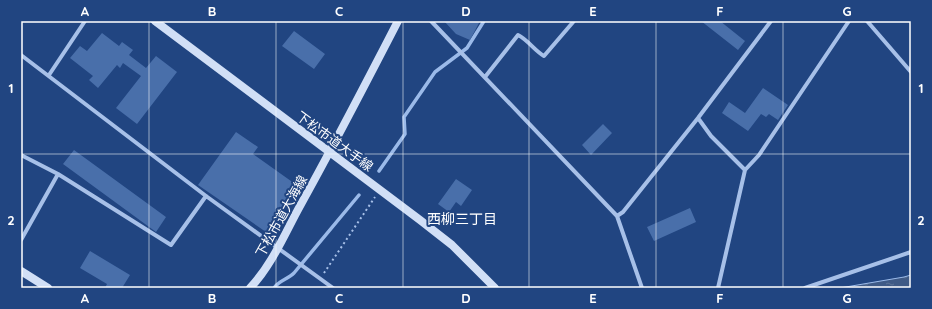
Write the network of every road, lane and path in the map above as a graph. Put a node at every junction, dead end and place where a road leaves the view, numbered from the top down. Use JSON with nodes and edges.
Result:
{"nodes":[{"id":1,"x":85,"y":21,"type":"edge"},
{"id":2,"x":154,"y":21,"type":"edge"},
{"id":3,"x":398,"y":21,"type":"edge"},
{"id":4,"x":431,"y":21,"type":"edge"},
{"id":5,"x":574,"y":21,"type":"edge"},
{"id":6,"x":771,"y":21,"type":"edge"},
{"id":7,"x":849,"y":21,"type":"edge"},
{"id":8,"x":867,"y":21,"type":"edge"},
{"id":9,"x":21,"y":55,"type":"edge"},
{"id":10,"x":911,"y":72,"type":"edge"},
{"id":11,"x":49,"y":75,"type":"junction"},
{"id":12,"x":485,"y":78,"type":"junction"},
{"id":13,"x":698,"y":118,"type":"junction"},
{"id":14,"x":329,"y":153,"type":"junction"},
{"id":15,"x":21,"y":155,"type":"edge"},
{"id":16,"x":745,"y":170,"type":"junction"},
{"id":17,"x":58,"y":174,"type":"junction"},
{"id":18,"x":380,"y":189,"type":"junction"},
{"id":19,"x":206,"y":196,"type":"junction"},
{"id":20,"x":618,"y":216,"type":"junction"},
{"id":21,"x":21,"y":240,"type":"edge"},
{"id":22,"x":277,"y":248,"type":"junction"},
{"id":23,"x":911,"y":252,"type":"edge"},
{"id":24,"x":21,"y":270,"type":"edge"},
{"id":25,"x":320,"y":278,"type":"junction"},
{"id":26,"x":48,"y":288,"type":"edge"},
{"id":27,"x":250,"y":288,"type":"edge"},
{"id":28,"x":333,"y":288,"type":"edge"},
{"id":29,"x":495,"y":288,"type":"edge"},
{"id":30,"x":642,"y":288,"type":"edge"},
{"id":31,"x":718,"y":288,"type":"edge"},
{"id":32,"x":805,"y":288,"type":"edge"}],
"edges":[{"from":1,"to":11,"type":"street"},
{"from":2,"to":14,"type":"street","name":"下松市道大手線"},
{"from":3,"to":14,"type":"street","name":"下松市道大海線"},
{"from":4,"to":12,"type":"street"},
{"from":5,"to":12,"type":"street"},
{"from":6,"to":13,"type":"street"},
{"from":7,"to":16,"type":"street"},
{"from":8,"to":10,"type":"street"},
{"from":9,"to":11,"type":"street"},
{"from":11,"to":19,"type":"street"},
{"from":12,"to":20,"type":"street"},
{"from":13,"to":16,"type":"street"},
{"from":13,"to":20,"type":"street"},
{"from":14,"to":18,"type":"street","name":"下松市道大手線"},
{"from":14,"to":22,"type":"street","name":"下松市道大海線"},
{"from":15,"to":17,"type":"street"},
{"from":16,"to":31,"type":"street"},
{"from":17,"to":19,"type":"street"},
{"from":17,"to":21,"type":"street"},
{"from":18,"to":25,"type":"path"},
{"from":18,"to":29,"type":"street","name":"下松市道大手線"},
{"from":19,"to":22,"type":"street"},
{"from":20,"to":30,"type":"street"},
{"from":22,"to":25,"type":"street"},
{"from":22,"to":27,"type":"street","name":"下松市道大海線"},
{"from":23,"to":32,"type":"street"},
{"from":24,"to":26,"type":"street"},
{"from":25,"to":28,"type":"street"}]}
